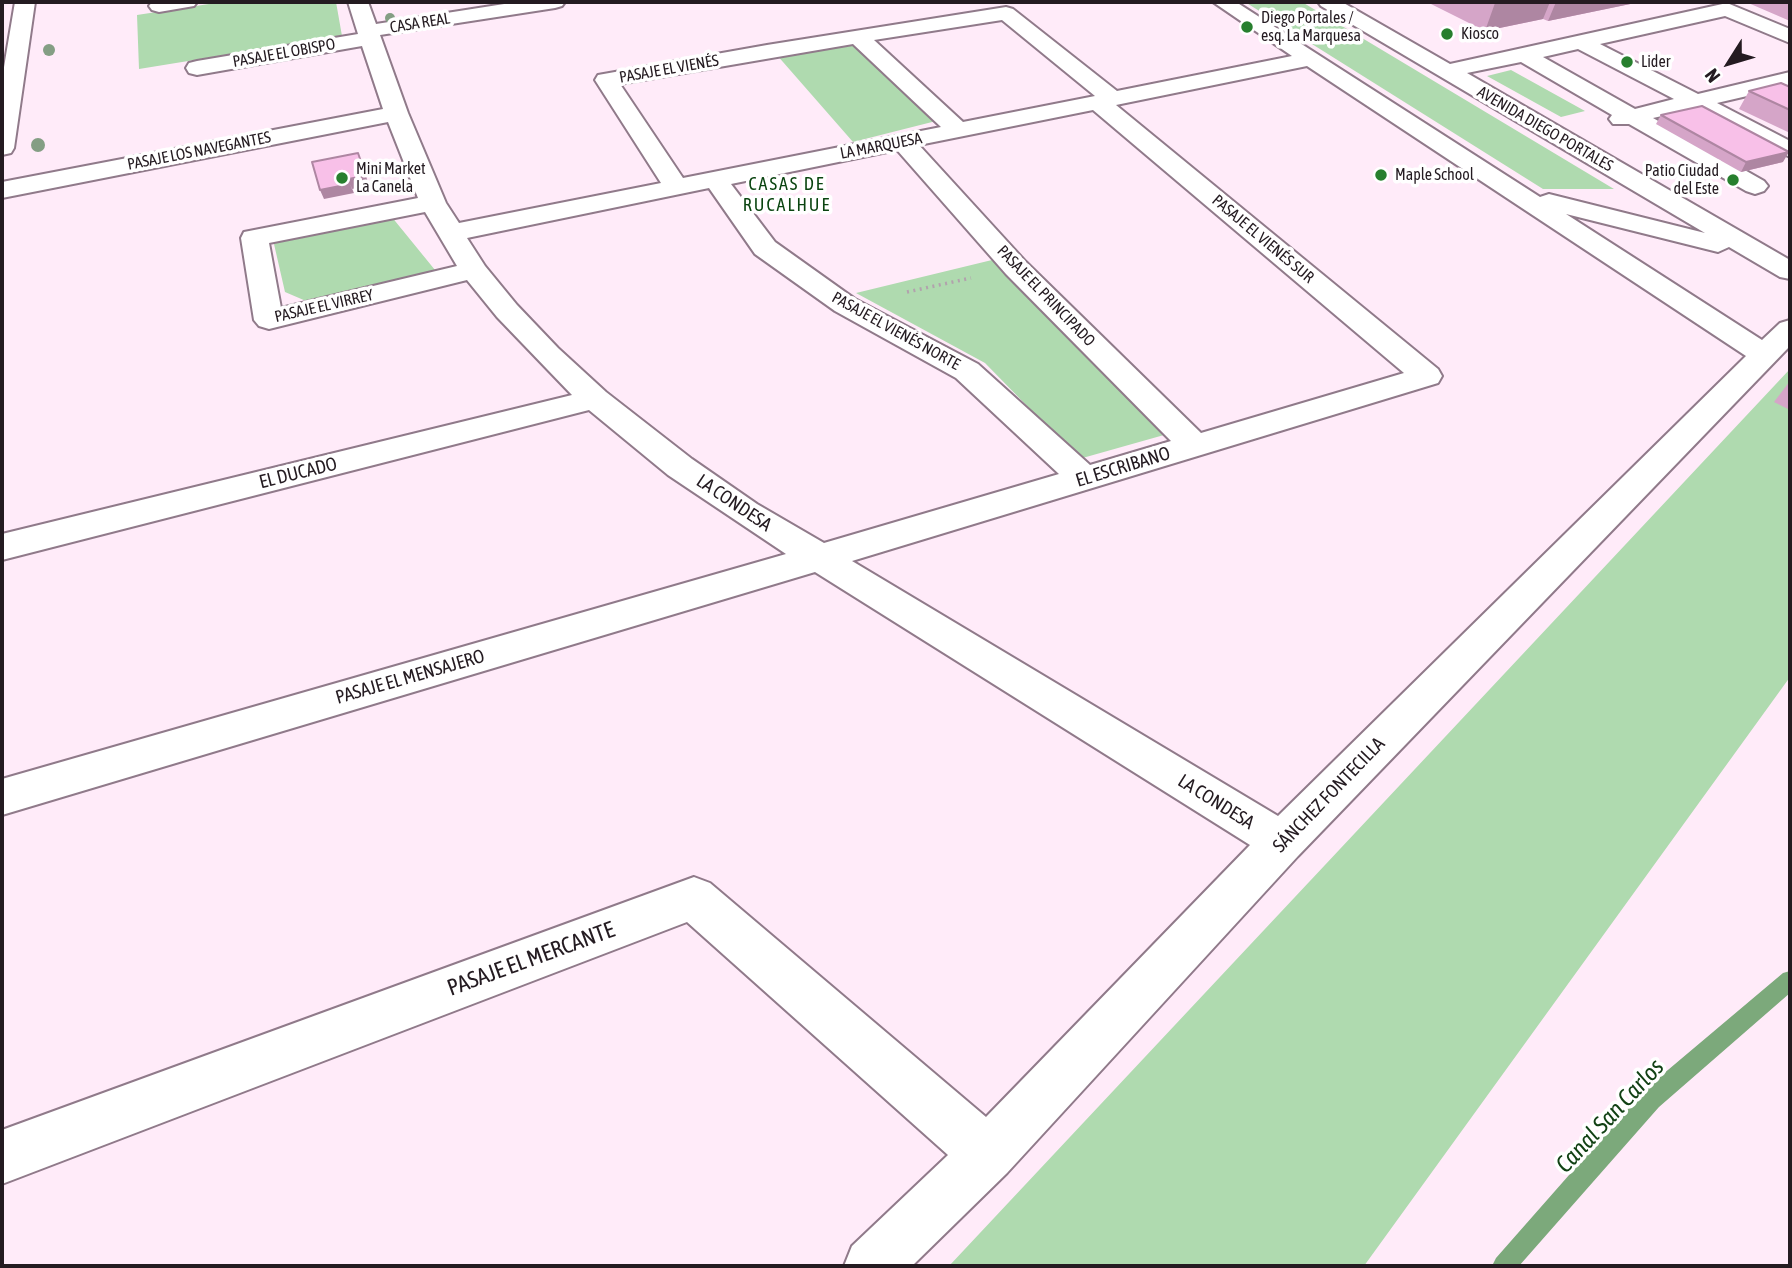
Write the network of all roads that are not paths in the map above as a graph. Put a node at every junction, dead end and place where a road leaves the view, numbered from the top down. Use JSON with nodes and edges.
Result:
{"nodes":[{"id":1,"x":25,"y":2,"type":"edge"},
{"id":2,"x":187,"y":2,"type":"edge"},
{"id":3,"x":555,"y":2,"type":"edge"},
{"id":4,"x":1223,"y":2,"type":"edge"},
{"id":5,"x":1328,"y":2,"type":"edge"},
{"id":6,"x":159,"y":6,"type":"dead end"},
{"id":7,"x":366,"y":24,"type":"edge"},
{"id":8,"x":857,"y":37,"type":"junction"},
{"id":9,"x":1790,"y":37,"type":"edge"},
{"id":10,"x":1580,"y":42,"type":"junction"},
{"id":11,"x":1524,"y":55,"type":"junction"},
{"id":12,"x":1311,"y":59,"type":"junction"},
{"id":13,"x":9,"y":64,"type":"edge"},
{"id":14,"x":197,"y":68,"type":"dead end"},
{"id":15,"x":1446,"y":71,"type":"junction"},
{"id":16,"x":1790,"y":79,"type":"edge"},
{"id":17,"x":1106,"y":100,"type":"junction"},
{"id":18,"x":1698,"y":102,"type":"junction"},
{"id":19,"x":396,"y":113,"type":"junction"},
{"id":20,"x":1633,"y":116,"type":"junction"},
{"id":21,"x":958,"y":130,"type":"junction"},
{"id":22,"x":1555,"y":135,"type":"junction"},
{"id":23,"x":902,"y":141,"type":"junction"},
{"id":24,"x":2,"y":148,"type":"edge"},
{"id":25,"x":1790,"y":150,"type":"edge"},
{"id":26,"x":1790,"y":171,"type":"edge"},
{"id":27,"x":715,"y":179,"type":"junction"},
{"id":28,"x":676,"y":187,"type":"junction"},
{"id":29,"x":2,"y":190,"type":"edge"},
{"id":30,"x":1513,"y":192,"type":"junction"},
{"id":31,"x":1653,"y":192,"type":"junction"},
{"id":32,"x":433,"y":203,"type":"junction"},
{"id":33,"x":1735,"y":207,"type":"junction"},
{"id":34,"x":1596,"y":215,"type":"junction"},
{"id":35,"x":451,"y":233,"type":"junction"},
{"id":36,"x":1762,"y":255,"type":"junction"},
{"id":37,"x":474,"y":270,"type":"junction"},
{"id":38,"x":1790,"y":271,"type":"edge"},
{"id":39,"x":1790,"y":329,"type":"edge"},
{"id":40,"x":1763,"y":354,"type":"junction"},
{"id":41,"x":1427,"y":376,"type":"joint"},
{"id":42,"x":595,"y":399,"type":"junction"},
{"id":43,"x":1195,"y":446,"type":"junction"},
{"id":44,"x":1084,"y":479,"type":"junction"},
{"id":45,"x":2,"y":547,"type":"edge"},
{"id":46,"x":818,"y":558,"type":"junction"},
{"id":47,"x":2,"y":797,"type":"edge"},
{"id":48,"x":1282,"y":842,"type":"junction"},
{"id":49,"x":988,"y":1154,"type":"junction"},
{"id":50,"x":2,"y":1157,"type":"edge"},
{"id":51,"x":872,"y":1266,"type":"edge"}],
"edges":[{"from":1,"to":13,"type":"street"},
{"from":2,"to":6,"type":"street"},
{"from":3,"to":7,"type":"street","name":"CASA REAL"},
{"from":4,"to":12,"type":"street","name":"AVENIDA DIEGO PORTALES"},
{"from":5,"to":15,"type":"street","name":"AVENIDA DIEGO PORTALES"},
{"from":7,"to":14,"type":"street","name":"PASAJE EL OBISPO"},
{"from":7,"to":19,"type":"street","name":"LA CONDESA"},
{"from":8,"to":17,"type":"street","name":"PASAJE EL VIENÉS"},
{"from":8,"to":21,"type":"street"},
{"from":8,"to":28,"type":"street","name":"PASAJE EL VIENÉS"},
{"from":9,"to":10,"type":"street"},
{"from":10,"to":11,"type":"street"},
{"from":10,"to":18,"type":"street"},
{"from":11,"to":15,"type":"street"},
{"from":11,"to":20,"type":"street"},
{"from":12,"to":17,"type":"street","name":"LA MARQUESA"},
{"from":12,"to":30,"type":"street","name":"AVENIDA DIEGO PORTALES"},
{"from":13,"to":24,"type":"street"},
{"from":15,"to":22,"type":"street","name":"AVENIDA DIEGO PORTALES"},
{"from":16,"to":18,"type":"street"},
{"from":17,"to":21,"type":"street","name":"LA MARQUESA"},
{"from":17,"to":41,"type":"street","name":"PASAJE EL VIENÉS SUR"},
{"from":18,"to":20,"type":"street"},
{"from":18,"to":25,"type":"street"},
{"from":19,"to":29,"type":"street","name":"PASAJE LOS NAVEGANTES"},
{"from":19,"to":32,"type":"street","name":"LA CONDESA"},
{"from":20,"to":22,"type":"street"},
{"from":20,"to":33,"type":"street"},
{"from":21,"to":23,"type":"street","name":"LA MARQUESA"},
{"from":22,"to":31,"type":"street","name":"AVENIDA DIEGO PORTALES"},
{"from":23,"to":27,"type":"street","name":"LA MARQUESA"},
{"from":23,"to":43,"type":"street","name":"PASAJE EL PRINCIPADO"},
{"from":26,"to":33,"type":"street"},
{"from":27,"to":28,"type":"street","name":"LA MARQUESA"},
{"from":27,"to":44,"type":"street","name":"PASAJE EL VIENÉS NORTE"},
{"from":28,"to":35,"type":"street","name":"LA MARQUESA"},
{"from":30,"to":34,"type":"street","name":"AVENIDA DIEGO PORTALES"},
{"from":30,"to":40,"type":"street","name":"AVENIDA DIEGO PORTALES"},
{"from":31,"to":33,"type":"street","name":"AVENIDA DIEGO PORTALES"},
{"from":31,"to":34,"type":"street"},
{"from":32,"to":35,"type":"street","name":"LA CONDESA"},
{"from":32,"to":37,"type":"street","name":"PASAJE EL VIRREY"},
{"from":33,"to":36,"type":"street","name":"AVENIDA DIEGO PORTALES"},
{"from":34,"to":36,"type":"street","name":"AVENIDA DIEGO PORTALES"},
{"from":35,"to":37,"type":"street","name":"LA CONDESA"},
{"from":36,"to":38,"type":"street","name":"AVENIDA DIEGO PORTALES"},
{"from":37,"to":42,"type":"street","name":"LA CONDESA"},
{"from":39,"to":40,"type":"street","name":"SÁNCHEZ FONTECILLA"},
{"from":40,"to":48,"type":"street","name":"SÁNCHEZ FONTECILLA"},
{"from":41,"to":43,"type":"street","name":"EL ESCRIBANO"},
{"from":42,"to":45,"type":"street","name":"EL DUCADO"},
{"from":42,"to":46,"type":"street","name":"LA CONDESA"},
{"from":43,"to":44,"type":"street","name":"EL ESCRIBANO"},
{"from":44,"to":46,"type":"street","name":"EL ESCRIBANO"},
{"from":46,"to":47,"type":"street","name":"PASAJE EL MENSAJERO"},
{"from":46,"to":48,"type":"street","name":"LA CONDESA"},
{"from":48,"to":49,"type":"street","name":"SÁNCHEZ FONTECILLA"},
{"from":49,"to":50,"type":"street","name":"PASAJE EL MERCANTE"},
{"from":49,"to":51,"type":"street","name":"SÁNCHEZ FONTECILLA"}]}
